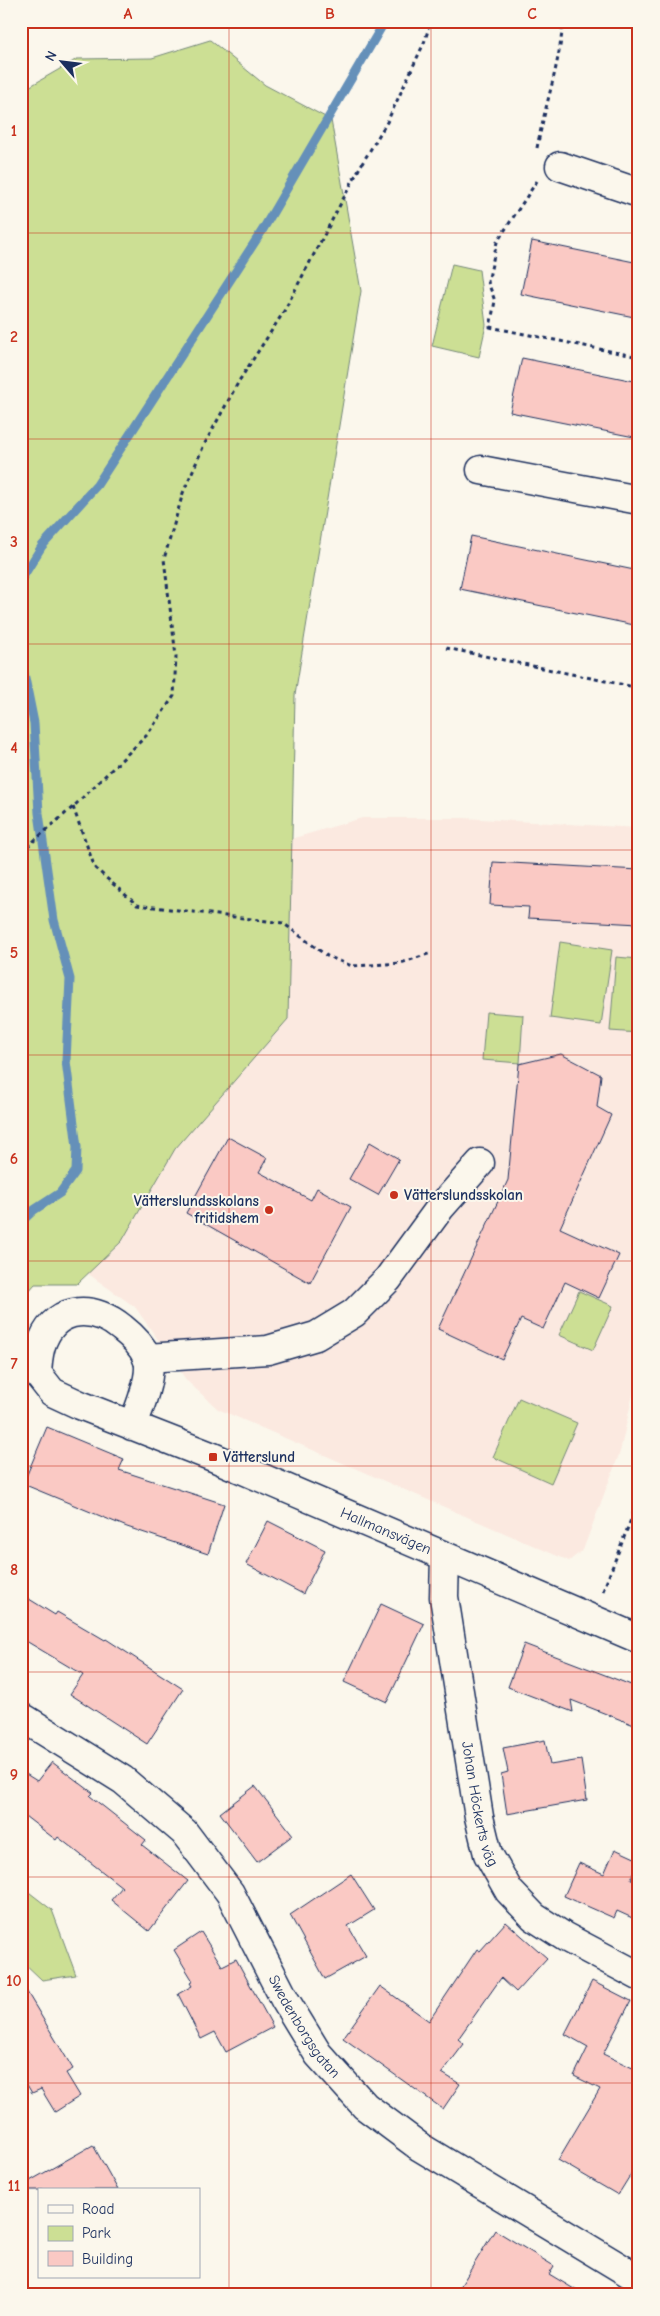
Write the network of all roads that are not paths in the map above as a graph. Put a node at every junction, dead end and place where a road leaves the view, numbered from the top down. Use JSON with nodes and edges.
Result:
{"nodes":[{"id":1,"x":548,"y":161,"type":"road end"},
{"id":2,"x":639,"y":193,"type":"edge"},
{"id":3,"x":481,"y":470,"type":"dead end"},
{"id":4,"x":639,"y":500,"type":"edge"},
{"id":5,"x":480,"y":1164,"type":"dead end"},
{"id":6,"x":147,"y":1358,"type":"junction"},
{"id":7,"x":132,"y":1426,"type":"junction"},
{"id":8,"x":445,"y":1557,"type":"junction"},
{"id":9,"x":639,"y":1639,"type":"edge"},
{"id":10,"x":25,"y":1719,"type":"dead end"},
{"id":11,"x":639,"y":1976,"type":"edge"},
{"id":12,"x":639,"y":2279,"type":"edge"}],
"edges":[{"from":1,"to":2,"type":"street"},
{"from":3,"to":4,"type":"street"},
{"from":5,"to":6,"type":"street"},
{"from":6,"to":7,"type":"street"},
{"from":6,"to":7,"type":"street","name":"Hallmansvägen"},
{"from":7,"to":8,"type":"street","name":"Hallmansvägen"},
{"from":8,"to":9,"type":"street","name":"Hallmansvägen"},
{"from":8,"to":11,"type":"street","name":"Johan Höckerts väg"},
{"from":10,"to":12,"type":"street","name":"Swedenborgsgatan"}]}
